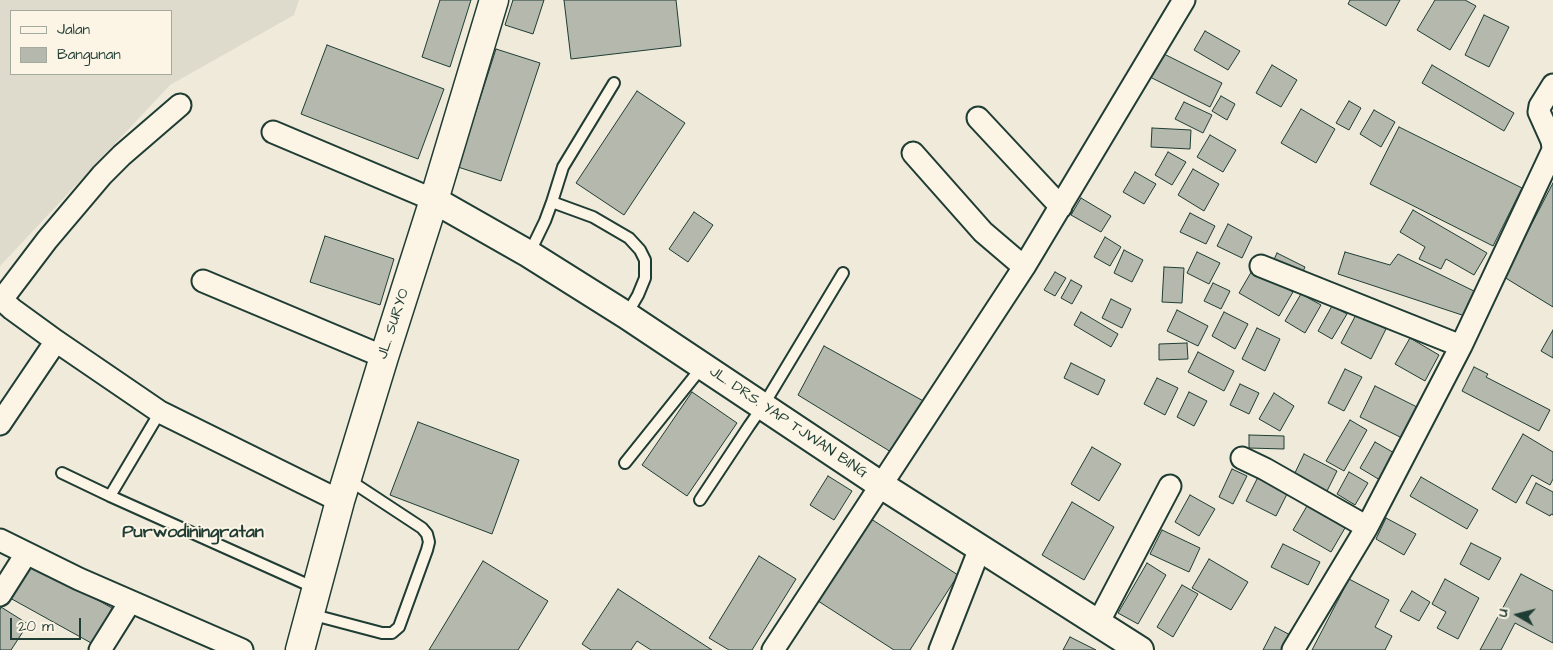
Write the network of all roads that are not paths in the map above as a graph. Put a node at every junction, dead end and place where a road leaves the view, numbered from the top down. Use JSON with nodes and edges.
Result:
{"nodes":[{"id":1,"x":494,"y":0,"type":"edge"},
{"id":2,"x":1184,"y":0,"type":"edge"},
{"id":3,"x":614,"y":82,"type":"dead end"},
{"id":4,"x":1553,"y":85,"type":"edge"},
{"id":5,"x":180,"y":105,"type":"dead end"},
{"id":6,"x":978,"y":118,"type":"dead end"},
{"id":7,"x":273,"y":132,"type":"dead end"},
{"id":8,"x":1553,"y":149,"type":"edge"},
{"id":9,"x":913,"y":153,"type":"dead end"},
{"id":10,"x":434,"y":200,"type":"junction"},
{"id":11,"x":552,"y":202,"type":"junction"},
{"id":12,"x":1061,"y":206,"type":"junction"},
{"id":13,"x":529,"y":254,"type":"junction"},
{"id":14,"x":1261,"y":266,"type":"dead end"},
{"id":15,"x":1024,"y":267,"type":"junction"},
{"id":16,"x":843,"y":273,"type":"dead end"},
{"id":17,"x":203,"y":281,"type":"dead end"},
{"id":18,"x":1,"y":300,"type":"edge"},
{"id":19,"x":626,"y":315,"type":"junction"},
{"id":20,"x":56,"y":341,"type":"junction"},
{"id":21,"x":1461,"y":346,"type":"junction"},
{"id":22,"x":384,"y":357,"type":"junction"},
{"id":23,"x":703,"y":366,"type":"junction"},
{"id":24,"x":764,"y":406,"type":"junction"},
{"id":25,"x":160,"y":412,"type":"junction"},
{"id":26,"x":0,"y":424,"type":"edge"},
{"id":27,"x":1242,"y":458,"type":"dead end"},
{"id":28,"x":625,"y":463,"type":"dead end"},
{"id":29,"x":62,"y":473,"type":"dead end"},
{"id":30,"x":881,"y":485,"type":"junction"},
{"id":31,"x":1170,"y":486,"type":"dead end"},
{"id":32,"x":344,"y":490,"type":"junction"},
{"id":33,"x":110,"y":496,"type":"junction"},
{"id":34,"x":700,"y":500,"type":"dead end"},
{"id":35,"x":1367,"y":527,"type":"junction"},
{"id":36,"x":0,"y":540,"type":"edge"},
{"id":37,"x":980,"y":548,"type":"junction"},
{"id":38,"x":26,"y":554,"type":"junction"},
{"id":39,"x":0,"y":594,"type":"edge"},
{"id":40,"x":312,"y":601,"type":"junction"},
{"id":41,"x":130,"y":602,"type":"junction"},
{"id":42,"x":1098,"y":623,"type":"junction"},
{"id":43,"x":1134,"y":648,"type":"edge"},
{"id":44,"x":100,"y":650,"type":"edge"},
{"id":45,"x":242,"y":650,"type":"edge"},
{"id":46,"x":300,"y":650,"type":"edge"},
{"id":47,"x":773,"y":650,"type":"edge"},
{"id":48,"x":940,"y":650,"type":"edge"},
{"id":49,"x":1293,"y":650,"type":"edge"}],
"edges":[{"from":1,"to":10,"type":"main road","name":"JL. SURYO"},
{"from":2,"to":12,"type":"street"},
{"from":3,"to":11,"type":"lane"},
{"from":4,"to":8,"type":"street"},
{"from":5,"to":18,"type":"street"},
{"from":6,"to":12,"type":"street"},
{"from":7,"to":10,"type":"street"},
{"from":8,"to":21,"type":"street"},
{"from":9,"to":15,"type":"street"},
{"from":10,"to":13,"type":"street","name":"JL. DRS. YAP TJWAN BING"},
{"from":10,"to":22,"type":"main road","name":"JL. SURYO"},
{"from":11,"to":13,"type":"lane"},
{"from":11,"to":19,"type":"lane"},
{"from":12,"to":15,"type":"street"},
{"from":13,"to":19,"type":"street","name":"JL. DRS. YAP TJWAN BING"},
{"from":14,"to":21,"type":"street"},
{"from":15,"to":30,"type":"street"},
{"from":16,"to":24,"type":"lane"},
{"from":17,"to":22,"type":"street"},
{"from":18,"to":20,"type":"street"},
{"from":19,"to":23,"type":"street","name":"JL. DRS. YAP TJWAN BING"},
{"from":20,"to":25,"type":"street"},
{"from":20,"to":26,"type":"street"},
{"from":21,"to":35,"type":"street"},
{"from":22,"to":32,"type":"main road","name":"JL. SURYO"},
{"from":23,"to":24,"type":"street","name":"JL. DRS. YAP TJWAN BING"},
{"from":23,"to":28,"type":"lane"},
{"from":24,"to":30,"type":"street","name":"JL. DRS. YAP TJWAN BING"},
{"from":24,"to":34,"type":"lane"},
{"from":25,"to":32,"type":"street"},
{"from":25,"to":33,"type":"lane"},
{"from":27,"to":35,"type":"street"},
{"from":29,"to":33,"type":"lane"},
{"from":30,"to":37,"type":"street","name":"JL. DRS. YAP TJWAN BING"},
{"from":30,"to":47,"type":"street"},
{"from":31,"to":42,"type":"street"},
{"from":32,"to":40,"type":"main road","name":"JL. SURYO"},
{"from":32,"to":40,"type":"lane"},
{"from":33,"to":40,"type":"lane"},
{"from":35,"to":49,"type":"street"},
{"from":36,"to":38,"type":"street"},
{"from":37,"to":42,"type":"street","name":"JL. DRS. YAP TJWAN BING"},
{"from":37,"to":48,"type":"street"},
{"from":38,"to":39,"type":"street"},
{"from":38,"to":41,"type":"street"},
{"from":40,"to":46,"type":"main road","name":"JL. SURYO"},
{"from":41,"to":44,"type":"street"},
{"from":41,"to":45,"type":"street"},
{"from":42,"to":43,"type":"street","name":"JL. DRS. YAP TJWAN BING"}]}
